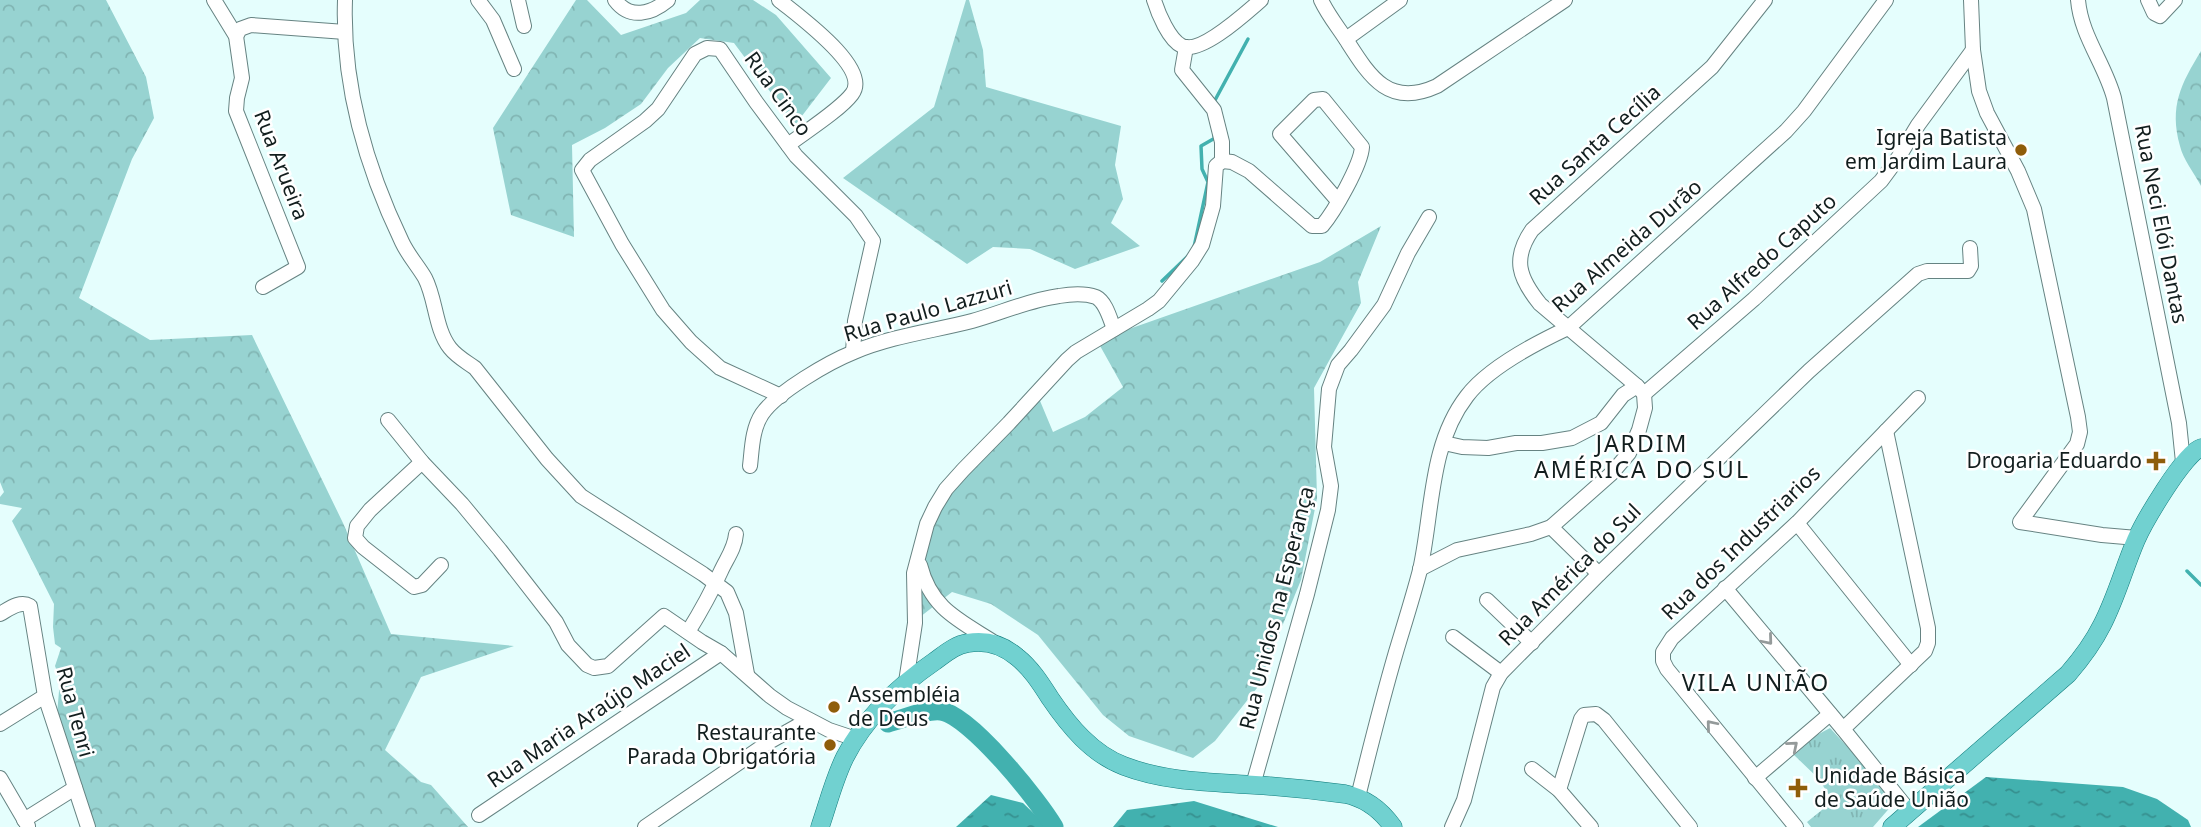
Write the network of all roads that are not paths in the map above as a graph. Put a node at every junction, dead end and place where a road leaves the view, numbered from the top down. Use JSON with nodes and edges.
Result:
{"nodes":[{"id":1,"x":215,"y":0,"type":"edge"},
{"id":2,"x":478,"y":0,"type":"edge"},
{"id":3,"x":518,"y":0,"type":"edge"},
{"id":4,"x":615,"y":0,"type":"edge"},
{"id":5,"x":668,"y":0,"type":"edge"},
{"id":6,"x":779,"y":0,"type":"edge"},
{"id":7,"x":1154,"y":0,"type":"edge"},
{"id":8,"x":1261,"y":0,"type":"edge"},
{"id":9,"x":1321,"y":0,"type":"edge"},
{"id":10,"x":1400,"y":0,"type":"edge"},
{"id":11,"x":1565,"y":0,"type":"edge"},
{"id":12,"x":1765,"y":0,"type":"edge"},
{"id":13,"x":1886,"y":0,"type":"edge"},
{"id":14,"x":1970,"y":0,"type":"edge"},
{"id":15,"x":2078,"y":0,"type":"edge"},
{"id":16,"x":2175,"y":0,"type":"edge"},
{"id":17,"x":344,"y":6,"type":"edge"},
{"id":18,"x":2151,"y":7,"type":"edge"},
{"id":19,"x":524,"y":26,"type":"dead end"},
{"id":20,"x":345,"y":32,"type":"junction"},
{"id":21,"x":236,"y":36,"type":"junction"},
{"id":22,"x":1346,"y":39,"type":"junction"},
{"id":23,"x":1185,"y":47,"type":"junction"},
{"id":24,"x":1973,"y":50,"type":"junction"},
{"id":25,"x":514,"y":69,"type":"dead end"},
{"id":26,"x":788,"y":145,"type":"junction"},
{"id":27,"x":1222,"y":161,"type":"junction"},
{"id":28,"x":1338,"y":201,"type":"junction"},
{"id":29,"x":1429,"y":217,"type":"dead end"},
{"id":30,"x":1970,"y":248,"type":"dead end"},
{"id":31,"x":263,"y":288,"type":"dead end"},
{"id":32,"x":1568,"y":328,"type":"junction"},
{"id":33,"x":1114,"y":329,"type":"junction"},
{"id":34,"x":853,"y":352,"type":"junction"},
{"id":35,"x":1640,"y":390,"type":"junction"},
{"id":36,"x":781,"y":396,"type":"junction"},
{"id":37,"x":1918,"y":398,"type":"dead end"},
{"id":38,"x":388,"y":420,"type":"dead end"},
{"id":39,"x":1886,"y":431,"type":"junction"},
{"id":40,"x":1444,"y":443,"type":"junction"},
{"id":41,"x":2201,"y":449,"type":"edge"},
{"id":42,"x":422,"y":462,"type":"junction"},
{"id":43,"x":2183,"y":462,"type":"junction"},
{"id":44,"x":750,"y":466,"type":"dead end"},
{"id":45,"x":1797,"y":523,"type":"junction"},
{"id":46,"x":1551,"y":527,"type":"junction"},
{"id":47,"x":736,"y":534,"type":"dead end"},
{"id":48,"x":2137,"y":538,"type":"junction"},
{"id":49,"x":918,"y":557,"type":"junction"},
{"id":50,"x":441,"y":565,"type":"dead end"},
{"id":51,"x":1420,"y":569,"type":"junction"},
{"id":52,"x":1599,"y":574,"type":"junction"},
{"id":53,"x":716,"y":585,"type":"junction"},
{"id":54,"x":1724,"y":588,"type":"junction"},
{"id":55,"x":1487,"y":600,"type":"dead end"},
{"id":56,"x":1,"y":610,"type":"edge"},
{"id":57,"x":688,"y":632,"type":"junction"},
{"id":58,"x":1453,"y":637,"type":"dead end"},
{"id":59,"x":1532,"y":643,"type":"junction"},
{"id":60,"x":998,"y":645,"type":"junction"},
{"id":61,"x":721,"y":653,"type":"junction"},
{"id":62,"x":1911,"y":665,"type":"junction"},
{"id":63,"x":1501,"y":673,"type":"junction"},
{"id":64,"x":747,"y":674,"type":"junction"},
{"id":65,"x":906,"y":682,"type":"junction"},
{"id":66,"x":45,"y":696,"type":"junction"},
{"id":67,"x":1830,"y":714,"type":"junction"},
{"id":68,"x":807,"y":720,"type":"junction"},
{"id":69,"x":0,"y":724,"type":"edge"},
{"id":70,"x":1843,"y":729,"type":"junction"},
{"id":71,"x":856,"y":739,"type":"junction"},
{"id":72,"x":1532,"y":769,"type":"dead end"},
{"id":73,"x":0,"y":778,"type":"edge"},
{"id":74,"x":1755,"y":778,"type":"junction"},
{"id":75,"x":1253,"y":785,"type":"junction"},
{"id":76,"x":75,"y":788,"type":"junction"},
{"id":77,"x":1559,"y":790,"type":"junction"},
{"id":78,"x":1358,"y":797,"type":"junction"},
{"id":79,"x":1910,"y":812,"type":"junction"},
{"id":80,"x":479,"y":815,"type":"dead end"},
{"id":81,"x":26,"y":823,"type":"edge"},
{"id":82,"x":88,"y":827,"type":"edge"},
{"id":83,"x":645,"y":827,"type":"edge"},
{"id":84,"x":820,"y":827,"type":"edge"},
{"id":85,"x":1393,"y":827,"type":"edge"},
{"id":86,"x":1452,"y":827,"type":"edge"},
{"id":87,"x":1591,"y":827,"type":"edge"},
{"id":88,"x":1690,"y":827,"type":"edge"},
{"id":89,"x":1796,"y":827,"type":"edge"},
{"id":90,"x":1892,"y":827,"type":"edge"}],
"edges":[{"from":1,"to":21,"type":"street","name":"Rua Arueira"},
{"from":2,"to":25,"type":"street"},
{"from":3,"to":19,"type":"street"},
{"from":4,"to":5,"type":"street"},
{"from":6,"to":26,"type":"street"},
{"from":7,"to":23,"type":"street"},
{"from":8,"to":23,"type":"street"},
{"from":9,"to":22,"type":"street"},
{"from":10,"to":22,"type":"street"},
{"from":11,"to":22,"type":"street"},
{"from":12,"to":32,"type":"street","name":"Rua Santa Cecília"},
{"from":13,"to":32,"type":"street","name":"Rua Almeida Durão"},
{"from":14,"to":24,"type":"street"},
{"from":15,"to":43,"type":"street","name":"Rua Neci Elói Dantas"},
{"from":16,"to":18,"type":"street"},
{"from":17,"to":20,"type":"street"},
{"from":20,"to":21,"type":"street"},
{"from":20,"to":53,"type":"street"},
{"from":21,"to":31,"type":"street","name":"Rua Arueira"},
{"from":23,"to":27,"type":"street"},
{"from":24,"to":35,"type":"street","name":"Rua Alfredo Caputo"},
{"from":24,"to":48,"type":"street"},
{"from":26,"to":34,"type":"street","name":"Rua Cinco"},
{"from":26,"to":36,"type":"street","name":"Rua Cinco"},
{"from":27,"to":28,"type":"street"},
{"from":27,"to":33,"type":"street"},
{"from":28,"to":28,"type":"street"},
{"from":29,"to":75,"type":"street","name":"Rua Unidos na Esperança"},
{"from":30,"to":52,"type":"street","name":"Rua América do Sul"},
{"from":32,"to":35,"type":"street","name":"Rua Santa Cecília"},
{"from":32,"to":40,"type":"street","name":"Rua Almeida Durão"},
{"from":33,"to":34,"type":"street","name":"Rua Paulo Lazzuri"},
{"from":33,"to":49,"type":"street"},
{"from":34,"to":36,"type":"street","name":"Rua Paulo Lazzuri"},
{"from":35,"to":40,"type":"street","name":"Rua Alfredo Caputo"},
{"from":35,"to":46,"type":"street"},
{"from":36,"to":44,"type":"street","name":"Rua Paulo Lazzuri"},
{"from":37,"to":39,"type":"street","name":"Rua dos Industriarios"},
{"from":38,"to":42,"type":"street"},
{"from":39,"to":45,"type":"street","name":"Rua dos Industriarios"},
{"from":39,"to":62,"type":"street"},
{"from":40,"to":51,"type":"street","name":"Rua Almeida Durão"},
{"from":41,"to":43,"type":"main road"},
{"from":42,"to":50,"type":"street"},
{"from":42,"to":57,"type":"street"},
{"from":43,"to":48,"type":"main road"},
{"from":45,"to":54,"type":"street","name":"Rua dos Industriarios"},
{"from":45,"to":62,"type":"street"},
{"from":46,"to":51,"type":"street"},
{"from":46,"to":52,"type":"street"},
{"from":47,"to":53,"type":"street"},
{"from":48,"to":79,"type":"main road"},
{"from":49,"to":60,"type":"street"},
{"from":49,"to":65,"type":"street"},
{"from":51,"to":78,"type":"street","name":"Rua Almeida Durão"},
{"from":52,"to":59,"type":"street","name":"Rua América do Sul"},
{"from":53,"to":57,"type":"street"},
{"from":53,"to":64,"type":"street"},
{"from":54,"to":67,"type":"street","one_way":true},
{"from":74,"to":54,"type":"street","name":"Rua dos Industriarios","one_way":true},
{"from":55,"to":59,"type":"street"},
{"from":56,"to":66,"type":"street","name":"Rua Tenri"},
{"from":57,"to":61,"type":"street"},
{"from":58,"to":63,"type":"street"},
{"from":59,"to":63,"type":"street","name":"Rua América do Sul"},
{"from":60,"to":65,"type":"main road"},
{"from":60,"to":75,"type":"main road"},
{"from":61,"to":64,"type":"street"},
{"from":61,"to":80,"type":"street","name":"Rua Maria Araújo Maciel"},
{"from":62,"to":70,"type":"street"},
{"from":63,"to":86,"type":"street","name":"Rua América do Sul"},
{"from":64,"to":68,"type":"street"},
{"from":65,"to":71,"type":"main road"},
{"from":66,"to":69,"type":"street"},
{"from":66,"to":76,"type":"street","name":"Rua Tenri"},
{"from":67,"to":70,"type":"street"},
{"from":74,"to":67,"type":"street","one_way":true},
{"from":68,"to":71,"type":"street"},
{"from":68,"to":83,"type":"street"},
{"from":70,"to":79,"type":"street"},
{"from":71,"to":84,"type":"main road"},
{"from":72,"to":77,"type":"street"},
{"from":73,"to":81,"type":"street"},
{"from":74,"to":89,"type":"street","name":"Rua dos Industriarios"},
{"from":75,"to":78,"type":"main road"},
{"from":76,"to":81,"type":"street"},
{"from":76,"to":82,"type":"street","name":"Rua Tenri"},
{"from":77,"to":87,"type":"street"},
{"from":77,"to":88,"type":"street"},
{"from":78,"to":85,"type":"main road"},
{"from":79,"to":90,"type":"main road"}]}
